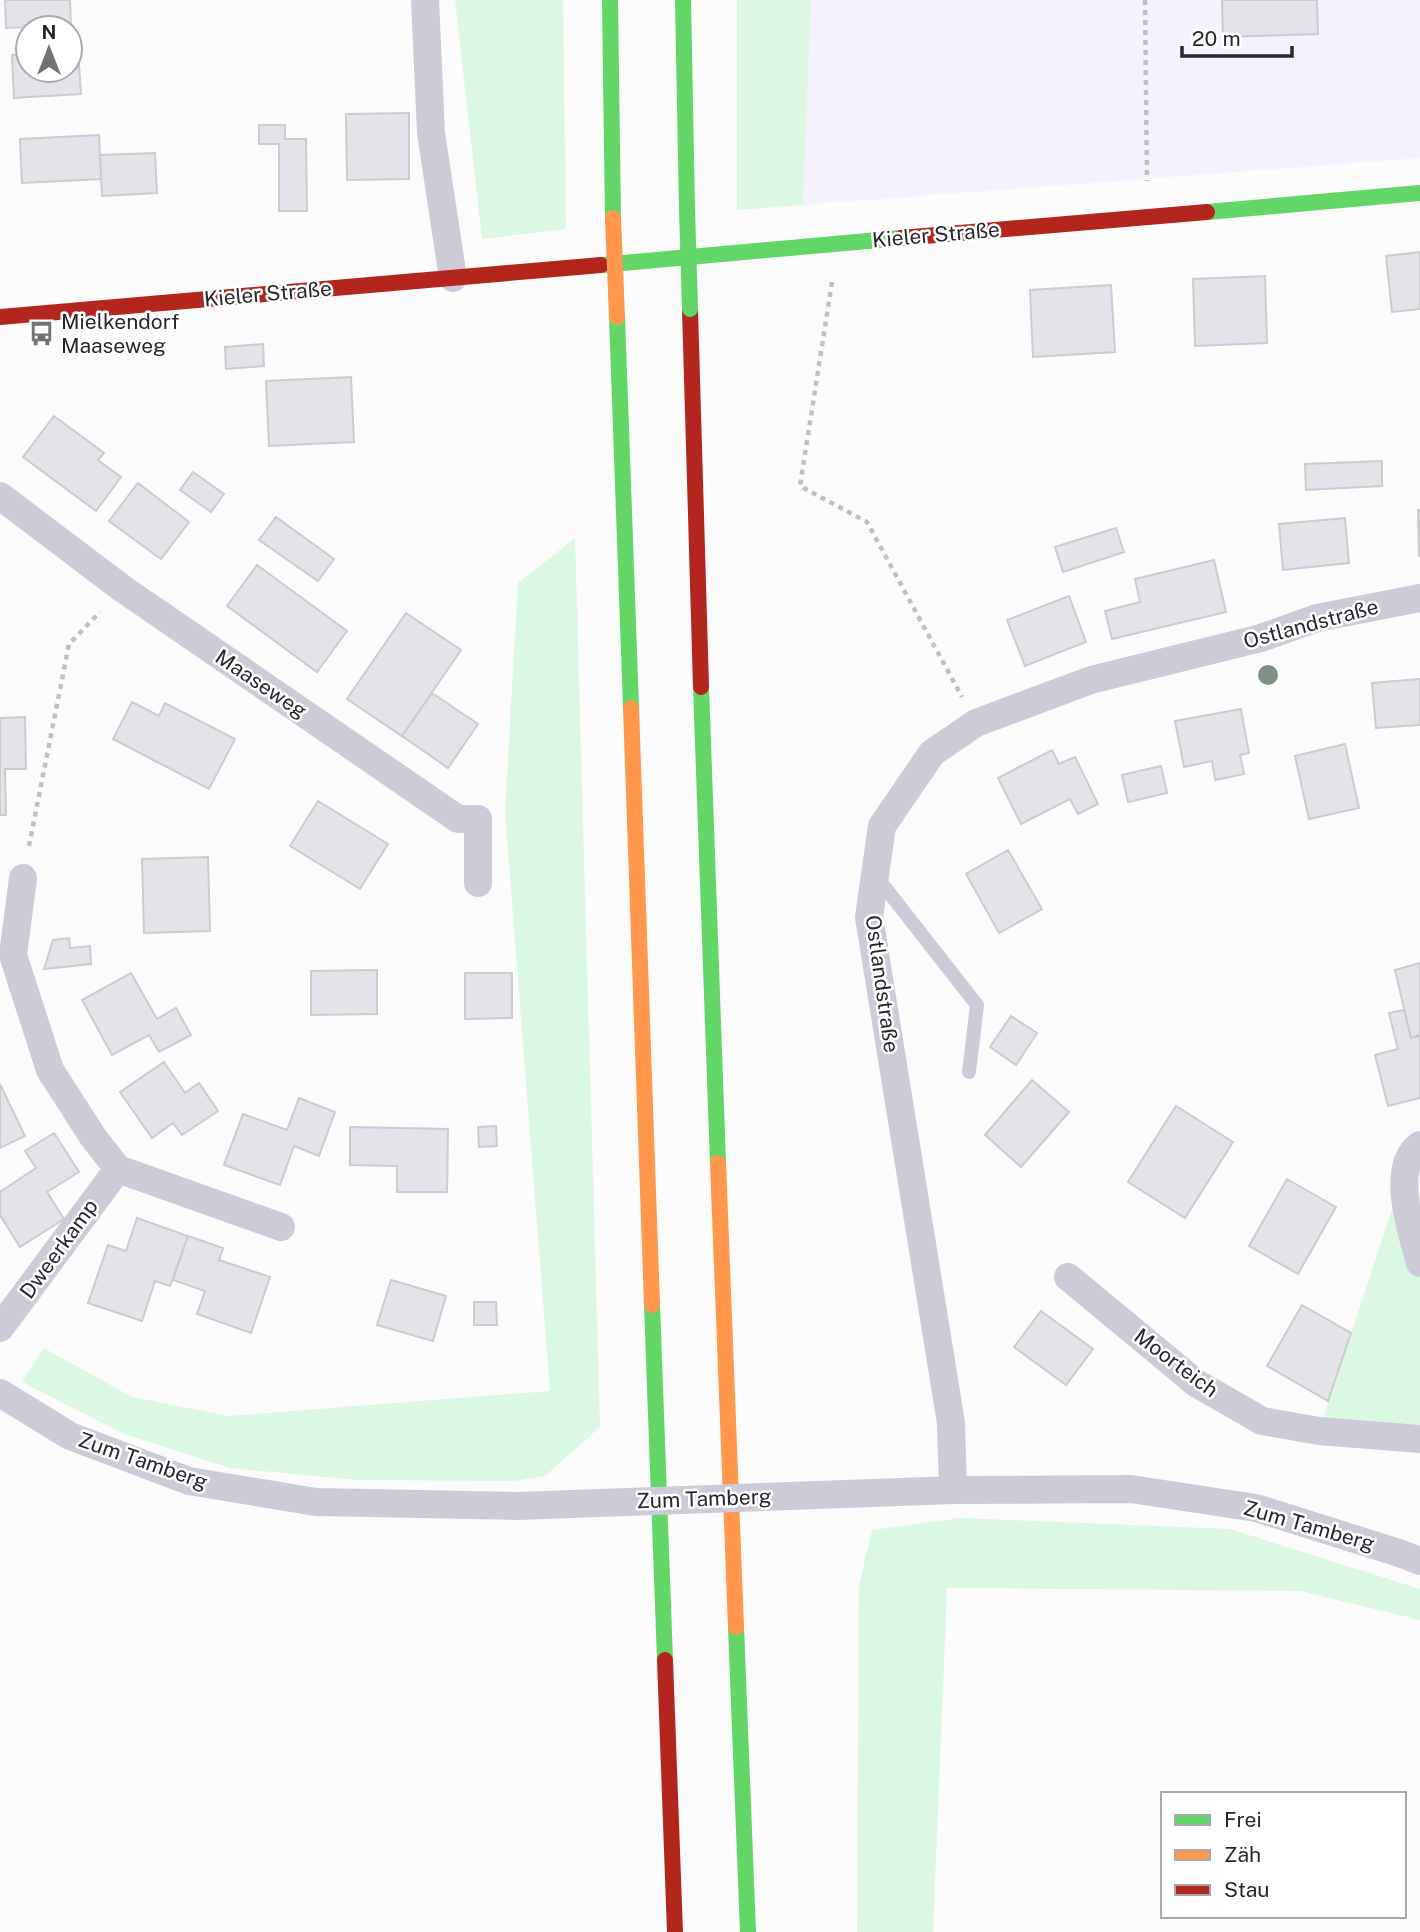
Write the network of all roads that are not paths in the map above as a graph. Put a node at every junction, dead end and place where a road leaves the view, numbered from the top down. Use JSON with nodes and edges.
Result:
{"nodes":[{"id":1,"x":425,"y":0,"type":"edge"},
{"id":2,"x":610,"y":0,"type":"edge"},
{"id":3,"x":682,"y":0,"type":"edge"},
{"id":4,"x":1420,"y":192,"type":"edge"},
{"id":5,"x":453,"y":278,"type":"junction"},
{"id":6,"x":0,"y":317,"type":"edge"},
{"id":7,"x":0,"y":496,"type":"edge"},
{"id":8,"x":1420,"y":598,"type":"edge"},
{"id":9,"x":876,"y":874,"type":"junction"},
{"id":10,"x":23,"y":878,"type":"road end"},
{"id":11,"x":478,"y":883,"type":"dead end"},
{"id":12,"x":969,"y":1072,"type":"dead end"},
{"id":13,"x":1420,"y":1145,"type":"edge"},
{"id":14,"x":118,"y":1169,"type":"junction"},
{"id":15,"x":281,"y":1227,"type":"dead end"},
{"id":16,"x":1420,"y":1263,"type":"edge"},
{"id":17,"x":1068,"y":1277,"type":"dead end"},
{"id":18,"x":0,"y":1328,"type":"edge"},
{"id":19,"x":0,"y":1393,"type":"edge"},
{"id":20,"x":1420,"y":1439,"type":"edge"},
{"id":21,"x":953,"y":1490,"type":"junction"},
{"id":22,"x":1420,"y":1562,"type":"edge"},
{"id":23,"x":675,"y":1932,"type":"edge"},
{"id":24,"x":748,"y":1932,"type":"edge"}],
"edges":[{"from":1,"to":5,"type":"street"},
{"from":2,"to":23,"type":"main road","bridge":true},
{"from":3,"to":24,"type":"main road","bridge":true},
{"from":4,"to":5,"type":"main road","name":"Kieler Straße"},
{"from":5,"to":6,"type":"main road","name":"Kieler Straße"},
{"from":7,"to":11,"type":"street","name":"Maaseweg"},
{"from":8,"to":9,"type":"street","name":"Ostlandstraße"},
{"from":9,"to":12,"type":"lane"},
{"from":9,"to":21,"type":"street","name":"Ostlandstraße"},
{"from":10,"to":14,"type":"street"},
{"from":13,"to":16,"type":"street"},
{"from":14,"to":15,"type":"street"},
{"from":14,"to":18,"type":"street","name":"Dweerkamp"},
{"from":17,"to":20,"type":"street","name":"Moorteich"},
{"from":19,"to":21,"type":"street","name":"Zum Tamberg","bridge":true},
{"from":21,"to":22,"type":"street","name":"Zum Tamberg"}]}
